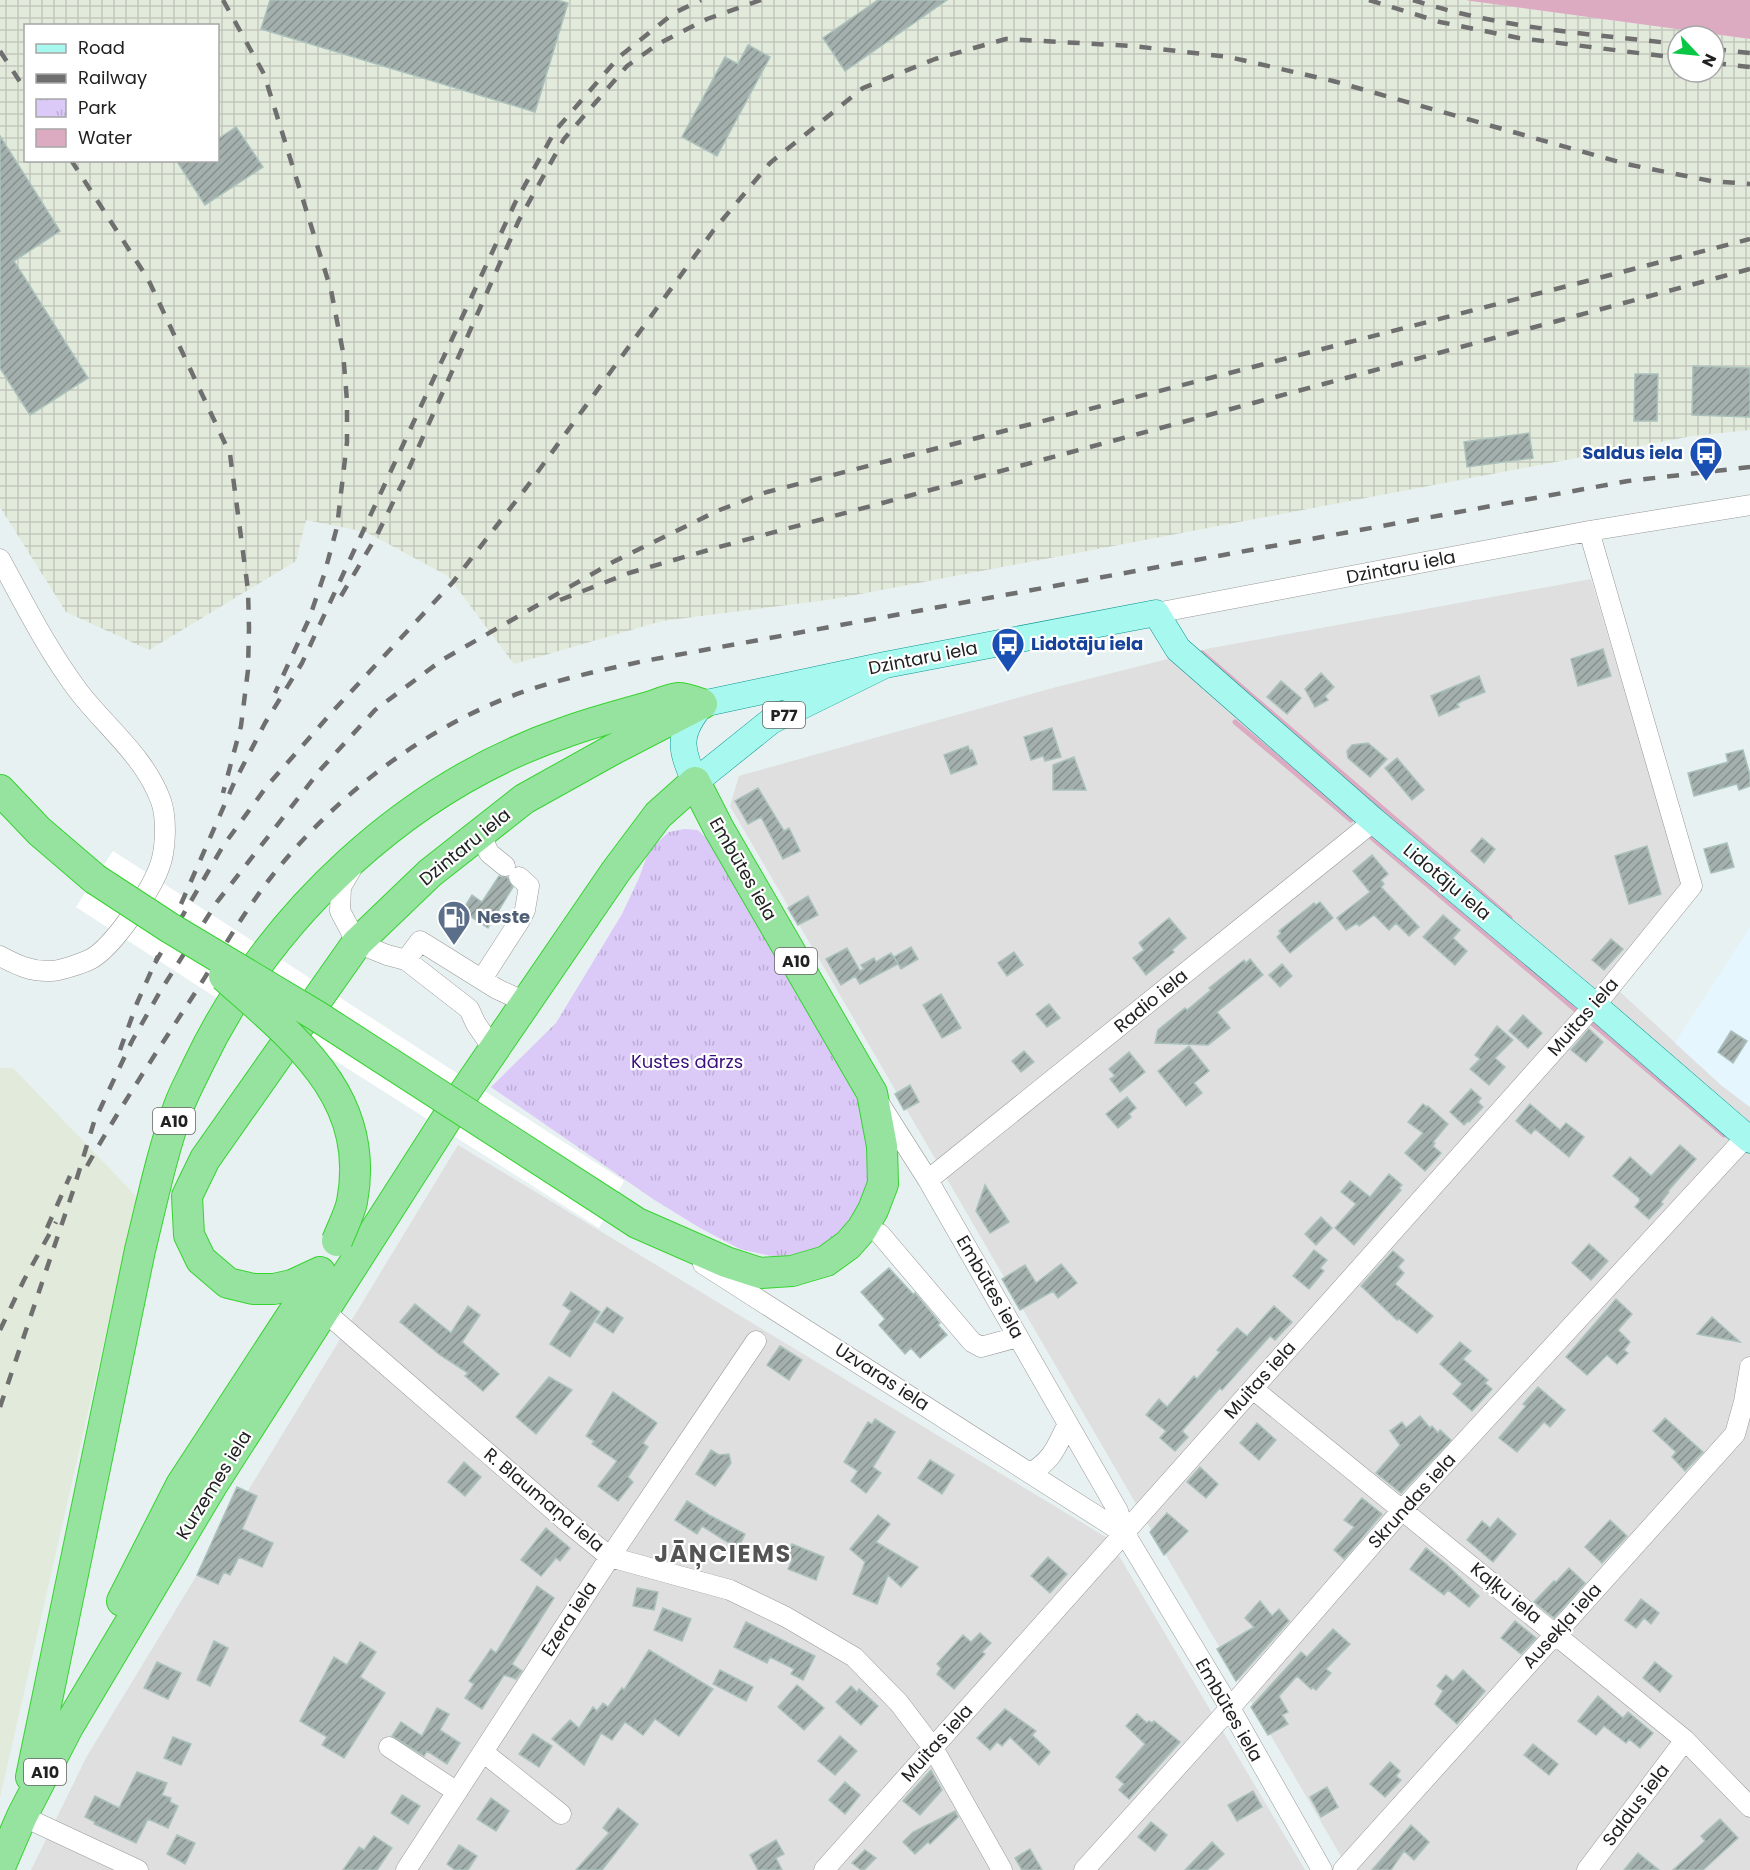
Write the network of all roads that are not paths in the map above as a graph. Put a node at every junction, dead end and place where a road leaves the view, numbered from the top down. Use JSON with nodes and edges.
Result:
{"nodes":[{"id":1,"x":1750,"y":505,"type":"edge"},
{"id":2,"x":1589,"y":531,"type":"junction"},
{"id":3,"x":0,"y":559,"type":"edge"},
{"id":4,"x":1156,"y":613,"type":"junction"},
{"id":5,"x":885,"y":665,"type":"junction"},
{"id":6,"x":702,"y":704,"type":"junction"},
{"id":7,"x":695,"y":782,"type":"junction"},
{"id":8,"x":0,"y":790,"type":"edge"},
{"id":9,"x":1374,"y":821,"type":"junction"},
{"id":10,"x":480,"y":833,"type":"junction"},
{"id":11,"x":361,"y":852,"type":"junction"},
{"id":12,"x":170,"y":928,"type":"junction"},
{"id":13,"x":357,"y":943,"type":"junction"},
{"id":14,"x":0,"y":956,"type":"edge"},
{"id":15,"x":406,"y":960,"type":"junction"},
{"id":16,"x":482,"y":980,"type":"junction"},
{"id":17,"x":527,"y":1003,"type":"junction"},
{"id":18,"x":1594,"y":1006,"type":"junction"},
{"id":19,"x":494,"y":1050,"type":"junction"},
{"id":20,"x":872,"y":1093,"type":"junction"},
{"id":21,"x":1748,"y":1139,"type":"edge"},
{"id":22,"x":928,"y":1180,"type":"junction"},
{"id":23,"x":637,"y":1223,"type":"junction"},
{"id":24,"x":880,"y":1234,"type":"dead end"},
{"id":25,"x":320,"y":1272,"type":"junction"},
{"id":26,"x":324,"y":1311,"type":"junction"},
{"id":27,"x":1018,"y":1337,"type":"junction"},
{"id":28,"x":756,"y":1341,"type":"dead end"},
{"id":29,"x":1750,"y":1367,"type":"edge"},
{"id":30,"x":1253,"y":1389,"type":"junction"},
{"id":31,"x":1068,"y":1424,"type":"junction"},
{"id":32,"x":1031,"y":1473,"type":"junction"},
{"id":33,"x":1403,"y":1509,"type":"junction"},
{"id":34,"x":1125,"y":1534,"type":"junction"},
{"id":35,"x":610,"y":1557,"type":"junction"},
{"id":36,"x":1555,"y":1633,"type":"junction"},
{"id":37,"x":1230,"y":1708,"type":"junction"},
{"id":38,"x":68,"y":1727,"type":"junction"},
{"id":39,"x":1686,"y":1740,"type":"junction"},
{"id":40,"x":389,"y":1747,"type":"dead end"},
{"id":41,"x":933,"y":1748,"type":"junction"},
{"id":42,"x":483,"y":1752,"type":"junction"},
{"id":43,"x":457,"y":1792,"type":"junction"},
{"id":44,"x":1750,"y":1807,"type":"edge"},
{"id":45,"x":561,"y":1814,"type":"dead end"},
{"id":46,"x":22,"y":1816,"type":"junction"},
{"id":47,"x":0,"y":1867,"type":"edge"},
{"id":48,"x":414,"y":1867,"type":"edge"},
{"id":49,"x":138,"y":1870,"type":"edge"},
{"id":50,"x":824,"y":1870,"type":"edge"},
{"id":51,"x":1002,"y":1870,"type":"edge"},
{"id":52,"x":1084,"y":1870,"type":"edge"},
{"id":53,"x":1322,"y":1870,"type":"edge"},
{"id":54,"x":1343,"y":1870,"type":"edge"},
{"id":55,"x":1587,"y":1870,"type":"edge"}],
"edges":[{"from":1,"to":2,"type":"street","name":"Dzintaru iela","number":"P77"},
{"from":2,"to":4,"type":"street","name":"Dzintaru iela","number":"P77"},
{"from":2,"to":18,"type":"street","name":"Muitas iela"},
{"from":3,"to":14,"type":"street"},
{"from":4,"to":5,"type":"main road","name":"Dzintaru iela","number":"P77"},
{"from":4,"to":9,"type":"main road","name":"Lidotāju iela"},
{"from":5,"to":6,"type":"main road","name":"Dzintaru iela","number":"P77"},
{"from":5,"to":7,"type":"main road","number":"P77"},
{"from":6,"to":7,"type":"main road","name":"Embūtes iela"},
{"from":6,"to":10,"type":"highway","name":"Dzintaru iela","number":"A10"},
{"from":6,"to":11,"type":"highway","number":"A10"},
{"from":7,"to":17,"type":"highway","number":"A10"},
{"from":7,"to":20,"type":"highway","name":"Embūtes iela","number":"A10"},
{"from":8,"to":12,"type":"highway","number":"A10","bridge":true},
{"from":9,"to":18,"type":"main road","name":"Lidotāju iela"},
{"from":9,"to":22,"type":"street","name":"Radio iela"},
{"from":10,"to":13,"type":"highway","name":"Dzintaru iela","number":"A10"},
{"from":10,"to":16,"type":"street"},
{"from":11,"to":13,"type":"street"},
{"from":11,"to":46,"type":"highway","number":"A10"},
{"from":12,"to":23,"type":"highway","number":"A10","bridge":true},
{"from":12,"to":25,"type":"highway","number":"A10","bridge":true},
{"from":13,"to":15,"type":"street"},
{"from":13,"to":25,"type":"highway","name":"Dzintaru iela","number":"A10"},
{"from":15,"to":16,"type":"street"},
{"from":15,"to":19,"type":"street"},
{"from":16,"to":17,"type":"street"},
{"from":17,"to":19,"type":"highway","number":"A10"},
{"from":18,"to":21,"type":"main road","name":"Lidotāju iela"},
{"from":18,"to":30,"type":"street","name":"Muitas iela"},
{"from":19,"to":26,"type":"highway","name":"Kurzemes iela","number":"A10"},
{"from":20,"to":22,"type":"street","name":"Embūtes iela"},
{"from":20,"to":23,"type":"highway","number":"A10"},
{"from":21,"to":33,"type":"street","name":"Skrundas iela"},
{"from":22,"to":27,"type":"street","name":"Embūtes iela"},
{"from":23,"to":32,"type":"street","name":"Uzvaras iela"},
{"from":24,"to":27,"type":"street"},
{"from":25,"to":38,"type":"highway","number":"A10"},
{"from":26,"to":35,"type":"street","name":"R. Blaumaņa iela"},
{"from":26,"to":38,"type":"highway","name":"Kurzemes iela","number":"A10"},
{"from":27,"to":31,"type":"street","name":"Embūtes iela"},
{"from":28,"to":35,"type":"street","name":"Ezera iela"},
{"from":29,"to":36,"type":"street","name":"Ausekļa iela"},
{"from":30,"to":33,"type":"street","name":"Kaļķu iela"},
{"from":30,"to":34,"type":"street","name":"Muitas iela"},
{"from":31,"to":32,"type":"street"},
{"from":31,"to":34,"type":"street","name":"Embūtes iela"},
{"from":32,"to":34,"type":"street","name":"Uzvaras iela"},
{"from":33,"to":36,"type":"street","name":"Kaļķu iela"},
{"from":33,"to":37,"type":"street","name":"Skrundas iela"},
{"from":34,"to":37,"type":"street","name":"Embūtes iela"},
{"from":34,"to":41,"type":"street","name":"Muitas iela"},
{"from":35,"to":41,"type":"street","name":"R. Blaumaņa iela"},
{"from":35,"to":42,"type":"street","name":"Ezera iela"},
{"from":36,"to":39,"type":"street","name":"Kaļķu iela"},
{"from":36,"to":54,"type":"street","name":"Ausekļa iela"},
{"from":37,"to":52,"type":"street","name":"Skrundas iela"},
{"from":37,"to":53,"type":"street","name":"Embūtes iela"},
{"from":38,"to":46,"type":"highway","name":"Kurzemes iela","number":"A10"},
{"from":39,"to":44,"type":"street","name":"Kaļķu iela"},
{"from":39,"to":55,"type":"street","name":"Saldus iela"},
{"from":40,"to":43,"type":"street"},
{"from":41,"to":50,"type":"street","name":"Muitas iela"},
{"from":41,"to":51,"type":"street","name":"R. Blaumaņa iela"},
{"from":42,"to":43,"type":"street","name":"Ezera iela"},
{"from":42,"to":45,"type":"street"},
{"from":43,"to":48,"type":"street","name":"Ezera iela"},
{"from":46,"to":47,"type":"highway","name":"Kurzemes iela","number":"A10"},
{"from":46,"to":49,"type":"street"}]}
